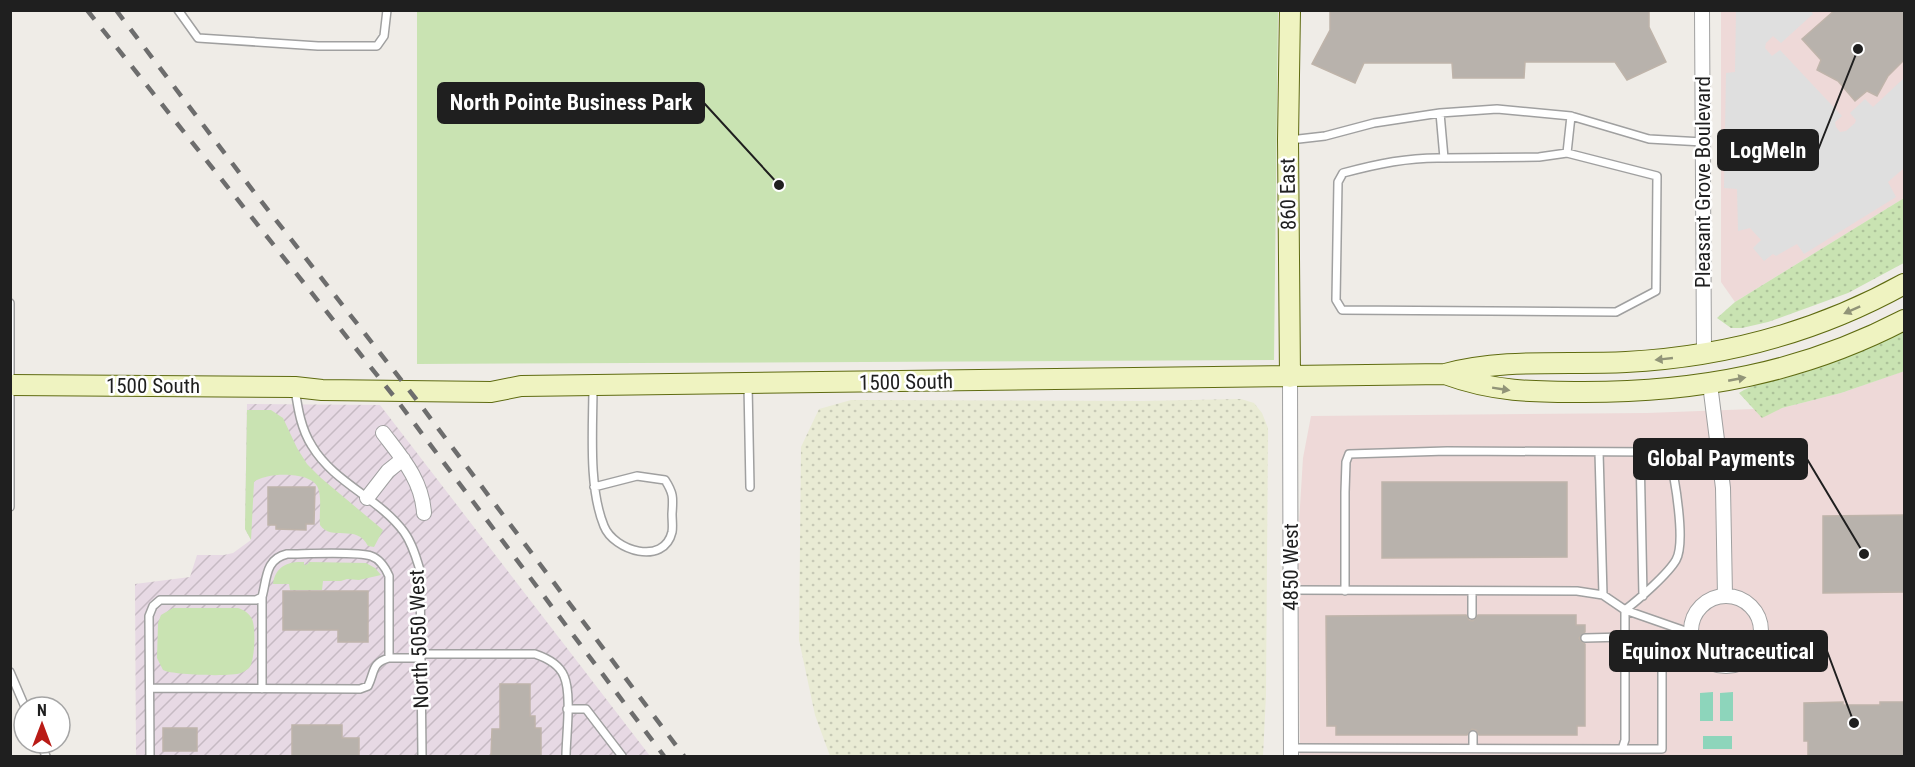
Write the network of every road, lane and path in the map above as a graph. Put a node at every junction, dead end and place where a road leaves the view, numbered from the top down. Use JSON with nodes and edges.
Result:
{"nodes":[{"id":1,"x":178,"y":10,"type":"edge"},
{"id":2,"x":387,"y":10,"type":"edge"},
{"id":3,"x":1290,"y":10,"type":"edge"},
{"id":4,"x":1702,"y":10,"type":"edge"},
{"id":5,"x":1440,"y":113,"type":"junction"},
{"id":6,"x":1571,"y":116,"type":"junction"},
{"id":7,"x":1288,"y":140,"type":"junction"},
{"id":8,"x":1703,"y":142,"type":"junction"},
{"id":9,"x":1567,"y":153,"type":"junction"},
{"id":10,"x":1444,"y":158,"type":"junction"},
{"id":11,"x":1905,"y":284,"type":"edge"},
{"id":12,"x":10,"y":303,"type":"edge"},
{"id":13,"x":1905,"y":320,"type":"edge"},
{"id":14,"x":1704,"y":354,"type":"junction"},
{"id":15,"x":1445,"y":374,"type":"junction"},
{"id":16,"x":1290,"y":377,"type":"junction"},
{"id":17,"x":1710,"y":384,"type":"junction"},
{"id":18,"x":11,"y":385,"type":"edge"},
{"id":19,"x":748,"y":385,"type":"junction"},
{"id":20,"x":593,"y":386,"type":"junction"},
{"id":21,"x":295,"y":387,"type":"junction"},
{"id":22,"x":383,"y":433,"type":"dead end"},
{"id":23,"x":1599,"y":452,"type":"junction"},
{"id":24,"x":1640,"y":452,"type":"junction"},
{"id":25,"x":403,"y":459,"type":"junction"},
{"id":26,"x":594,"y":487,"type":"junction"},
{"id":27,"x":750,"y":487,"type":"dead end"},
{"id":28,"x":367,"y":498,"type":"junction"},
{"id":29,"x":10,"y":507,"type":"edge"},
{"id":30,"x":424,"y":513,"type":"dead end"},
{"id":31,"x":1291,"y":590,"type":"junction"},
{"id":32,"x":1345,"y":591,"type":"junction"},
{"id":33,"x":1472,"y":591,"type":"junction"},
{"id":34,"x":1604,"y":595,"type":"junction"},
{"id":35,"x":1643,"y":596,"type":"junction"},
{"id":36,"x":1725,"y":596,"type":"junction"},
{"id":37,"x":262,"y":597,"type":"junction"},
{"id":38,"x":1626,"y":610,"type":"junction"},
{"id":39,"x":1472,"y":615,"type":"dead end"},
{"id":40,"x":1691,"y":633,"type":"junction"},
{"id":41,"x":1585,"y":638,"type":"dead end"},
{"id":42,"x":1625,"y":638,"type":"junction"},
{"id":43,"x":1625,"y":650,"type":"junction"},
{"id":44,"x":420,"y":656,"type":"junction"},
{"id":45,"x":389,"y":658,"type":"junction"},
{"id":46,"x":10,"y":672,"type":"edge"},
{"id":47,"x":150,"y":688,"type":"junction"},
{"id":48,"x":262,"y":689,"type":"junction"},
{"id":49,"x":20,"y":695,"type":"edge"},
{"id":50,"x":567,"y":709,"type":"junction"},
{"id":51,"x":1473,"y":735,"type":"dead end"},
{"id":52,"x":1473,"y":748,"type":"junction"},
{"id":53,"x":1622,"y":749,"type":"junction"},
{"id":54,"x":1290,"y":752,"type":"edge"},
{"id":55,"x":150,"y":756,"type":"edge"},
{"id":56,"x":422,"y":756,"type":"edge"},
{"id":57,"x":566,"y":756,"type":"edge"},
{"id":58,"x":622,"y":756,"type":"edge"}],
"edges":[{"from":1,"to":2,"type":"lane"},
{"from":3,"to":7,"type":"street","name":"860 East"},
{"from":4,"to":8,"type":"street","name":"Pleasant Grove Boulevard"},
{"from":5,"to":6,"type":"lane"},
{"from":5,"to":7,"type":"lane"},
{"from":5,"to":10,"type":"lane"},
{"from":6,"to":8,"type":"lane"},
{"from":6,"to":9,"type":"lane"},
{"from":7,"to":16,"type":"street","name":"860 East"},
{"from":8,"to":14,"type":"street","name":"Pleasant Grove Boulevard"},
{"from":9,"to":10,"type":"lane"},
{"from":9,"to":10,"type":"lane"},
{"from":11,"to":14,"type":"street","one_way":true},
{"from":12,"to":18,"type":"lane"},
{"from":17,"to":13,"type":"street","one_way":true},
{"from":14,"to":15,"type":"street","one_way":true},
{"from":15,"to":16,"type":"street"},
{"from":15,"to":17,"type":"street","one_way":true},
{"from":16,"to":19,"type":"street","name":"1500 South"},
{"from":16,"to":31,"type":"street","name":"4850 West"},
{"from":17,"to":36,"type":"street"},
{"from":18,"to":21,"type":"street","name":"1500 South"},
{"from":18,"to":29,"type":"lane"},
{"from":19,"to":20,"type":"street","name":"1500 South"},
{"from":19,"to":27,"type":"lane"},
{"from":20,"to":21,"type":"street","name":"1500 South"},
{"from":20,"to":26,"type":"lane"},
{"from":21,"to":28,"type":"lane","name":"North 5050 West"},
{"from":22,"to":25,"type":"street"},
{"from":23,"to":24,"type":"lane"},
{"from":23,"to":32,"type":"lane"},
{"from":23,"to":34,"type":"lane"},
{"from":24,"to":35,"type":"lane"},
{"from":24,"to":35,"type":"lane"},
{"from":25,"to":28,"type":"street"},
{"from":25,"to":30,"type":"street"},
{"from":26,"to":26,"type":"lane"},
{"from":28,"to":44,"type":"lane","name":"North 5050 West"},
{"from":31,"to":32,"type":"lane"},
{"from":31,"to":54,"type":"street","name":"4850 West"},
{"from":32,"to":33,"type":"lane"},
{"from":33,"to":34,"type":"lane"},
{"from":33,"to":39,"type":"lane"},
{"from":34,"to":38,"type":"lane"},
{"from":35,"to":38,"type":"lane"},
{"from":36,"to":40,"type":"street"},
{"from":36,"to":40,"type":"street"},
{"from":37,"to":45,"type":"lane"},
{"from":37,"to":47,"type":"lane"},
{"from":37,"to":48,"type":"lane"},
{"from":38,"to":40,"type":"lane"},
{"from":38,"to":42,"type":"lane"},
{"from":41,"to":42,"type":"lane"},
{"from":42,"to":43,"type":"lane"},
{"from":43,"to":53,"type":"lane"},
{"from":43,"to":53,"type":"lane"},
{"from":44,"to":45,"type":"lane"},
{"from":44,"to":50,"type":"lane"},
{"from":44,"to":56,"type":"lane","name":"North 5050 West"},
{"from":45,"to":48,"type":"lane"},
{"from":46,"to":49,"type":"lane"},
{"from":47,"to":48,"type":"lane"},
{"from":47,"to":55,"type":"lane"},
{"from":50,"to":57,"type":"lane"},
{"from":50,"to":58,"type":"lane"},
{"from":51,"to":52,"type":"lane"},
{"from":52,"to":53,"type":"lane"},
{"from":52,"to":54,"type":"lane"}]}
